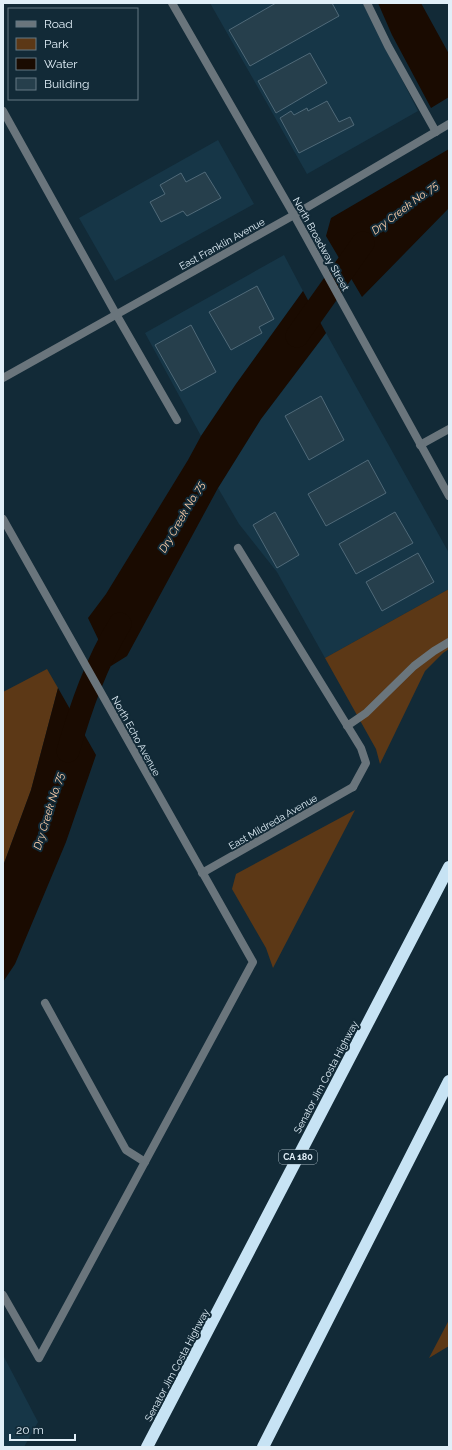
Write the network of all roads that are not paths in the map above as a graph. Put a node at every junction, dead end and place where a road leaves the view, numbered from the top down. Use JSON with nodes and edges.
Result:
{"nodes":[{"id":1,"x":172,"y":3,"type":"edge"},
{"id":2,"x":367,"y":3,"type":"edge"},
{"id":3,"x":3,"y":111,"type":"edge"},
{"id":4,"x":449,"y":124,"type":"edge"},
{"id":5,"x":438,"y":131,"type":"junction"},
{"id":6,"x":294,"y":215,"type":"junction"},
{"id":7,"x":116,"y":314,"type":"junction"},
{"id":8,"x":3,"y":378,"type":"edge"},
{"id":9,"x":177,"y":420,"type":"dead end"},
{"id":10,"x":449,"y":429,"type":"edge"},
{"id":11,"x":420,"y":445,"type":"junction"},
{"id":12,"x":449,"y":496,"type":"edge"},
{"id":13,"x":3,"y":519,"type":"edge"},
{"id":14,"x":238,"y":548,"type":"dead end"},
{"id":15,"x":449,"y":642,"type":"edge"},
{"id":16,"x":347,"y":726,"type":"junction"},
{"id":17,"x":449,"y":868,"type":"edge"},
{"id":18,"x":202,"y":873,"type":"junction"},
{"id":19,"x":45,"y":1003,"type":"dead end"},
{"id":20,"x":449,"y":1082,"type":"edge"},
{"id":21,"x":145,"y":1162,"type":"junction"},
{"id":22,"x":3,"y":1295,"type":"edge"},
{"id":23,"x":147,"y":1447,"type":"edge"},
{"id":24,"x":263,"y":1447,"type":"edge"}],
"edges":[{"from":1,"to":6,"type":"street","name":"North Broadway Street"},
{"from":2,"to":5,"type":"street"},
{"from":3,"to":7,"type":"street"},
{"from":4,"to":5,"type":"street","name":"East Franklin Avenue"},
{"from":5,"to":6,"type":"street","name":"East Franklin Avenue"},
{"from":6,"to":7,"type":"street","name":"East Franklin Avenue"},
{"from":6,"to":11,"type":"street","name":"North Broadway Street"},
{"from":7,"to":8,"type":"street","name":"East Franklin Avenue"},
{"from":7,"to":9,"type":"street"},
{"from":10,"to":11,"type":"street"},
{"from":11,"to":12,"type":"street","name":"North Broadway Street"},
{"from":13,"to":18,"type":"street","name":"North Echo Avenue"},
{"from":14,"to":16,"type":"street"},
{"from":15,"to":16,"type":"street"},
{"from":16,"to":18,"type":"street","name":"East Mildreda Avenue"},
{"from":17,"to":23,"type":"highway","name":"Senator Jim Costa Highway","number":"CA 180"},
{"from":18,"to":21,"type":"street","name":"North Echo Avenue"},
{"from":19,"to":21,"type":"street"},
{"from":20,"to":24,"type":"highway"},
{"from":21,"to":22,"type":"street"}]}
